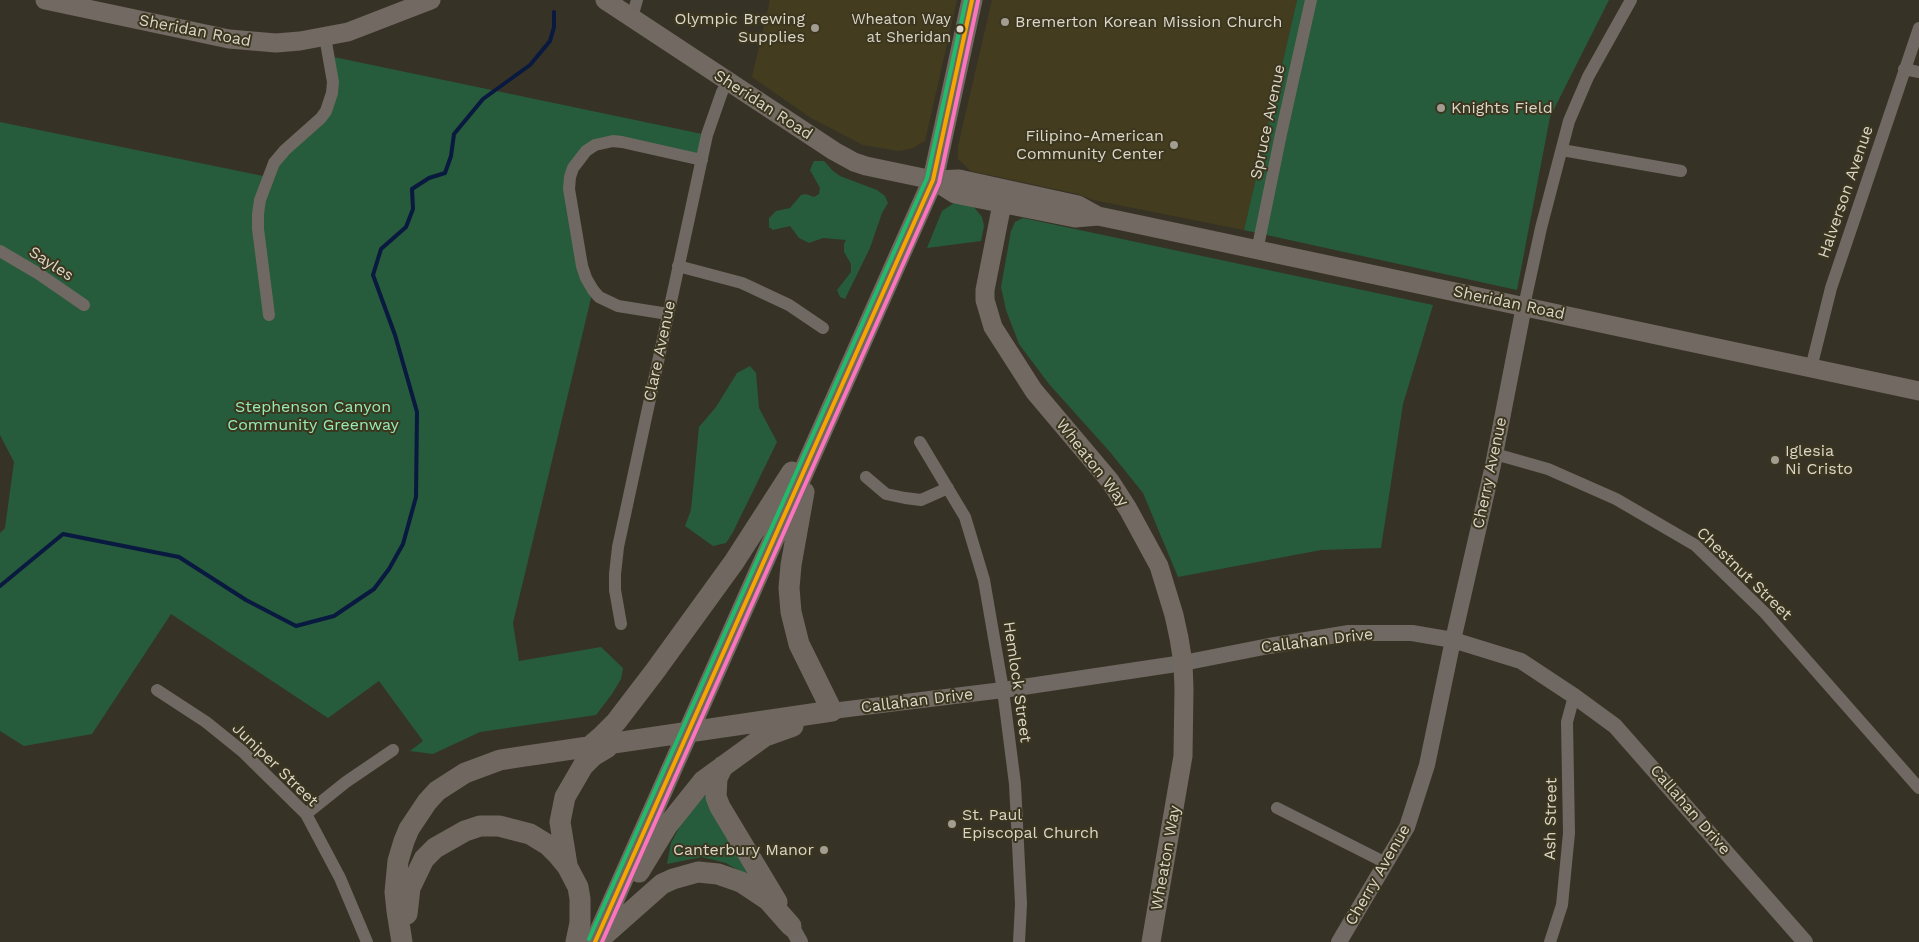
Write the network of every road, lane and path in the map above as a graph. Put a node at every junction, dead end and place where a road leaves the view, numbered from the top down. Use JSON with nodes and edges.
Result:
{"nodes":[{"id":1,"x":45,"y":0,"type":"edge"},
{"id":2,"x":430,"y":0,"type":"edge"},
{"id":3,"x":605,"y":0,"type":"edge"},
{"id":4,"x":972,"y":0,"type":"edge"},
{"id":5,"x":1311,"y":0,"type":"edge"},
{"id":6,"x":1631,"y":0,"type":"edge"},
{"id":7,"x":634,"y":9,"type":"edge"},
{"id":8,"x":1919,"y":28,"type":"edge"},
{"id":9,"x":325,"y":37,"type":"junction"},
{"id":10,"x":1904,"y":69,"type":"junction"},
{"id":11,"x":1919,"y":72,"type":"edge"},
{"id":12,"x":728,"y":82,"type":"junction"},
{"id":13,"x":1562,"y":150,"type":"junction"},
{"id":14,"x":702,"y":160,"type":"junction"},
{"id":15,"x":1681,"y":171,"type":"dead end"},
{"id":16,"x":933,"y":180,"type":"junction"},
{"id":17,"x":1002,"y":204,"type":"junction"},
{"id":18,"x":1098,"y":216,"type":"junction"},
{"id":19,"x":1257,"y":250,"type":"junction"},
{"id":20,"x":0,"y":251,"type":"edge"},
{"id":21,"x":678,"y":266,"type":"junction"},
{"id":22,"x":84,"y":305,"type":"dead end"},
{"id":23,"x":1524,"y":306,"type":"junction"},
{"id":24,"x":668,"y":314,"type":"junction"},
{"id":25,"x":269,"y":315,"type":"dead end"},
{"id":26,"x":822,"y":328,"type":"dead end"},
{"id":27,"x":1811,"y":368,"type":"junction"},
{"id":28,"x":1919,"y":391,"type":"edge"},
{"id":29,"x":831,"y":410,"type":"junction"},
{"id":30,"x":920,"y":442,"type":"dead end"},
{"id":31,"x":1495,"y":454,"type":"junction"},
{"id":32,"x":810,"y":458,"type":"junction"},
{"id":33,"x":866,"y":477,"type":"dead end"},
{"id":34,"x":948,"y":488,"type":"junction"},
{"id":35,"x":621,"y":624,"type":"dead end"},
{"id":36,"x":1453,"y":640,"type":"junction"},
{"id":37,"x":1183,"y":663,"type":"junction"},
{"id":38,"x":157,"y":690,"type":"dead end"},
{"id":39,"x":1003,"y":690,"type":"junction"},
{"id":40,"x":1574,"y":696,"type":"junction"},
{"id":41,"x":832,"y":711,"type":"junction"},
{"id":42,"x":617,"y":742,"type":"junction"},
{"id":43,"x":587,"y":748,"type":"junction"},
{"id":44,"x":393,"y":750,"type":"dead end"},
{"id":45,"x":723,"y":766,"type":"junction"},
{"id":46,"x":1919,"y":788,"type":"edge"},
{"id":47,"x":1277,"y":808,"type":"dead end"},
{"id":48,"x":306,"y":814,"type":"junction"},
{"id":49,"x":1386,"y":864,"type":"junction"},
{"id":50,"x":567,"y":866,"type":"junction"},
{"id":51,"x":796,"y":934,"type":"edge"},
{"id":52,"x":367,"y":942,"type":"edge"},
{"id":53,"x":402,"y":942,"type":"edge"},
{"id":54,"x":410,"y":942,"type":"edge"},
{"id":55,"x":576,"y":942,"type":"edge"},
{"id":56,"x":596,"y":942,"type":"edge"},
{"id":57,"x":1019,"y":942,"type":"edge"},
{"id":58,"x":1151,"y":942,"type":"edge"},
{"id":59,"x":1339,"y":942,"type":"edge"},
{"id":60,"x":1550,"y":942,"type":"edge"},
{"id":61,"x":1805,"y":942,"type":"edge"}],
"edges":[{"from":1,"to":9,"type":"main road","name":"Sheridan Road"},
{"from":2,"to":9,"type":"main road","name":"Sheridan Road"},
{"from":3,"to":7,"type":"main road","name":"Sheridan Road"},
{"from":4,"to":16,"type":"main road"},
{"from":5,"to":19,"type":"street","name":"Spruce Avenue"},
{"from":6,"to":13,"type":"street","name":"Cherry Avenue"},
{"from":7,"to":12,"type":"main road","name":"Sheridan Road"},
{"from":8,"to":10,"type":"street","name":"Halverson Avenue"},
{"from":9,"to":25,"type":"street"},
{"from":10,"to":11,"type":"street"},
{"from":10,"to":27,"type":"street","name":"Halverson Avenue"},
{"from":12,"to":14,"type":"street","name":"Clare Avenue"},
{"from":12,"to":16,"type":"main road","name":"Sheridan Road"},
{"from":13,"to":15,"type":"street"},
{"from":13,"to":23,"type":"street","name":"Cherry Avenue"},
{"from":14,"to":21,"type":"street","name":"Clare Avenue"},
{"from":14,"to":24,"type":"street"},
{"from":16,"to":17,"type":"main road","name":"Sheridan Road"},
{"from":16,"to":18,"type":"main road","name":"Sheridan Road"},
{"from":16,"to":29,"type":"main road"},
{"from":17,"to":18,"type":"main road","name":"Sheridan Road"},
{"from":17,"to":37,"type":"main road","name":"Wheaton Way"},
{"from":18,"to":19,"type":"main road","name":"Sheridan Road"},
{"from":19,"to":23,"type":"main road","name":"Sheridan Road"},
{"from":20,"to":22,"type":"street","name":"Sayles"},
{"from":21,"to":24,"type":"street","name":"Clare Avenue"},
{"from":21,"to":26,"type":"street"},
{"from":23,"to":27,"type":"main road","name":"Sheridan Road"},
{"from":23,"to":31,"type":"street","name":"Cherry Avenue"},
{"from":24,"to":35,"type":"street","name":"Clare Avenue"},
{"from":27,"to":28,"type":"main road","name":"Sheridan Road"},
{"from":29,"to":32,"type":"main road"},
{"from":29,"to":43,"type":"main road"},
{"from":30,"to":34,"type":"street","name":"Hemlock Street"},
{"from":31,"to":36,"type":"street","name":"Cherry Avenue"},
{"from":31,"to":46,"type":"street","name":"Chestnut Street"},
{"from":32,"to":41,"type":"main road"},
{"from":32,"to":56,"type":"main road"},
{"from":33,"to":34,"type":"street"},
{"from":34,"to":39,"type":"street","name":"Hemlock Street"},
{"from":36,"to":37,"type":"street","name":"Callahan Drive"},
{"from":36,"to":40,"type":"street","name":"Callahan Drive"},
{"from":36,"to":49,"type":"street","name":"Cherry Avenue"},
{"from":37,"to":39,"type":"street","name":"Callahan Drive"},
{"from":37,"to":58,"type":"main road","name":"Wheaton Way"},
{"from":38,"to":48,"type":"street","name":"Juniper Street"},
{"from":39,"to":41,"type":"street","name":"Callahan Drive"},
{"from":39,"to":57,"type":"street","name":"Hemlock Street"},
{"from":40,"to":60,"type":"street","name":"Ash Street"},
{"from":40,"to":61,"type":"street","name":"Callahan Drive"},
{"from":41,"to":42,"type":"main road"},
{"from":41,"to":45,"type":"main road"},
{"from":42,"to":43,"type":"main road"},
{"from":42,"to":50,"type":"main road"},
{"from":43,"to":53,"type":"main road"},
{"from":44,"to":48,"type":"street"},
{"from":45,"to":51,"type":"main road"},
{"from":45,"to":56,"type":"main road"},
{"from":47,"to":49,"type":"street"},
{"from":48,"to":52,"type":"street","name":"Juniper Street"},
{"from":49,"to":59,"type":"street","name":"Cherry Avenue"},
{"from":50,"to":54,"type":"main road"},
{"from":50,"to":55,"type":"main road"},
{"from":51,"to":56,"type":"main road"}]}
